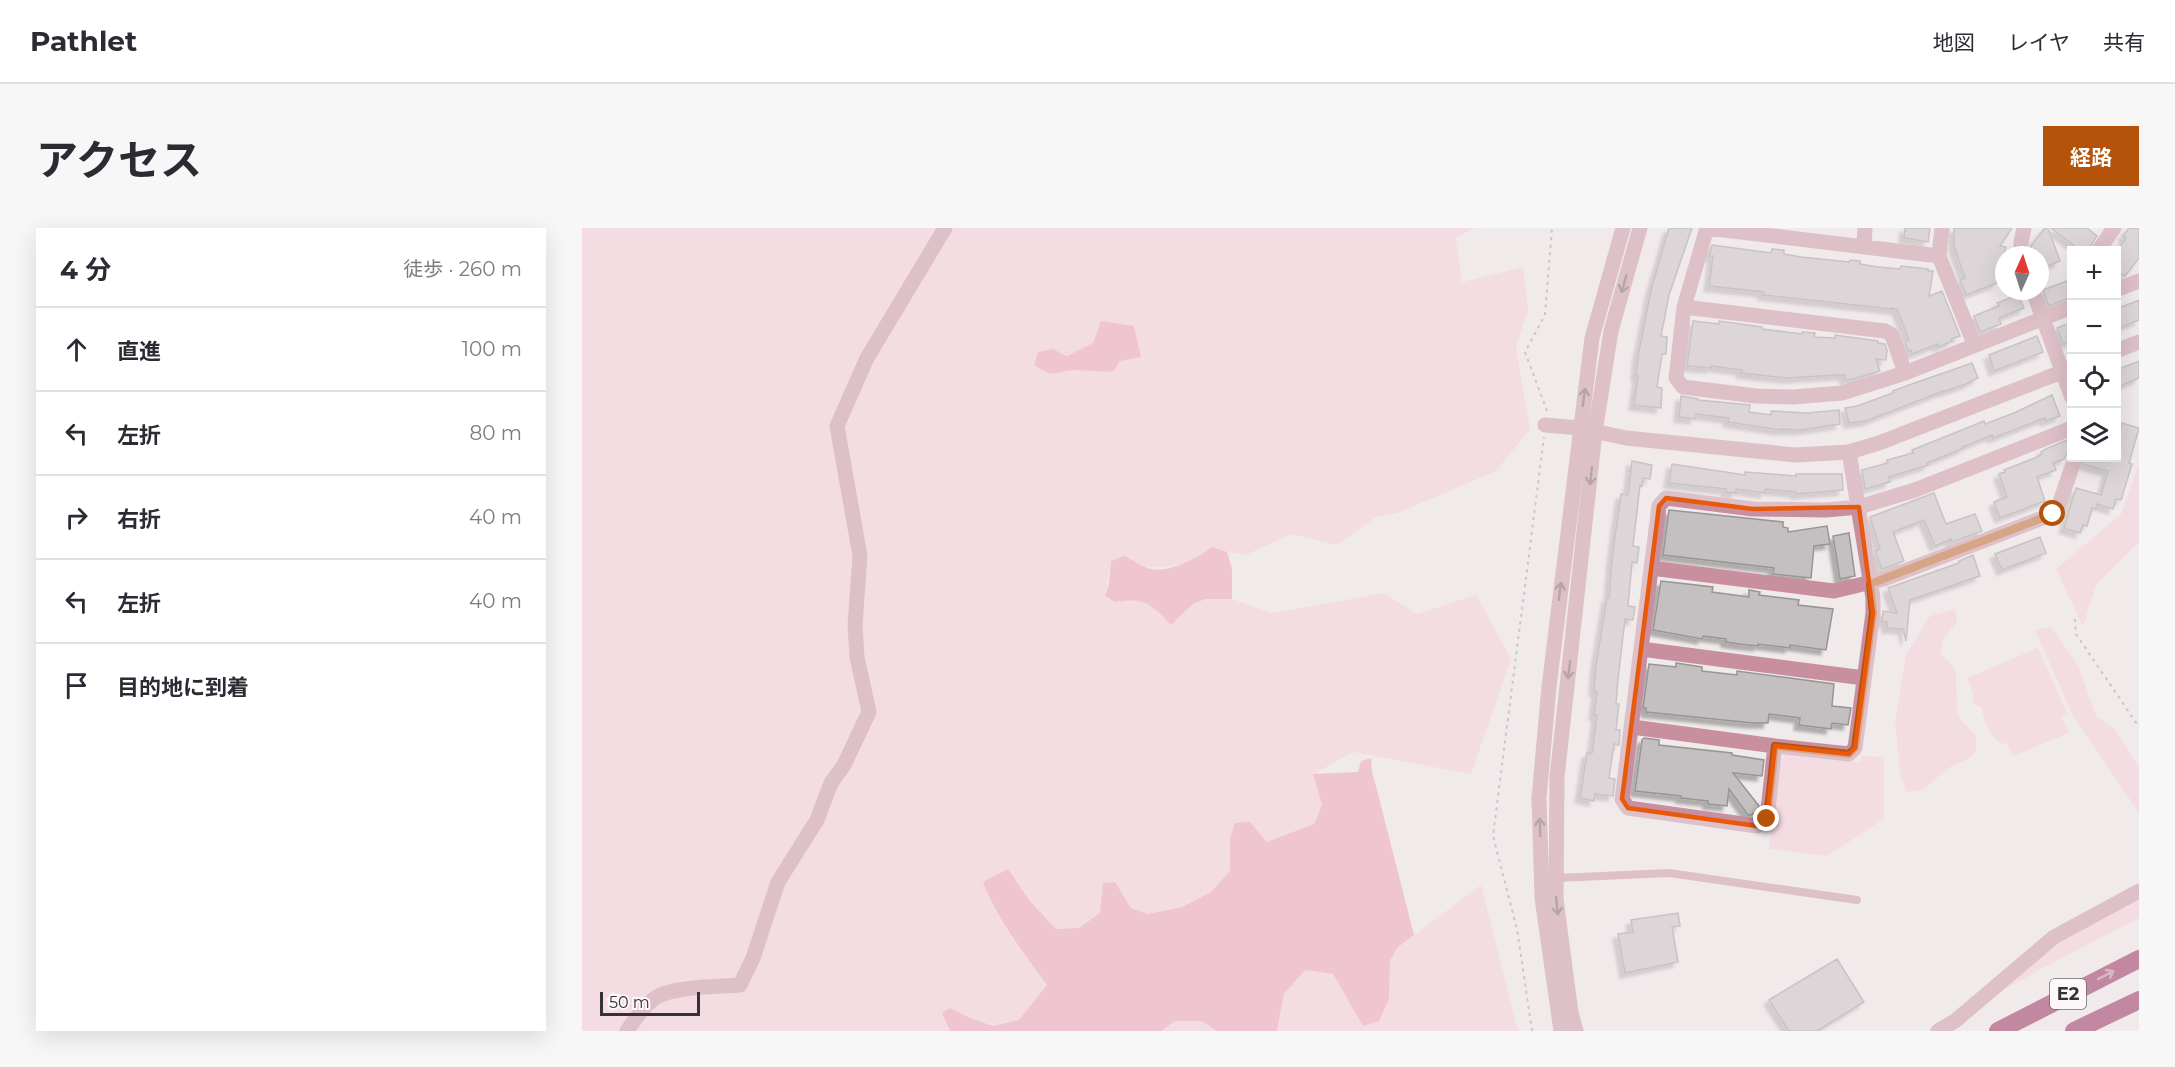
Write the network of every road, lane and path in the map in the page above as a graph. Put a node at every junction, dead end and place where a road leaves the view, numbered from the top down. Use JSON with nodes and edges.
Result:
{"nodes":[{"id":1,"x":945,"y":228,"type":"edge"},
{"id":2,"x":1552,"y":228,"type":"edge"},
{"id":3,"x":1623,"y":228,"type":"edge"},
{"id":4,"x":1640,"y":228,"type":"edge"},
{"id":5,"x":1707,"y":228,"type":"edge"},
{"id":6,"x":1865,"y":228,"type":"edge"},
{"id":7,"x":1942,"y":228,"type":"edge"},
{"id":8,"x":2024,"y":228,"type":"edge"},
{"id":9,"x":2108,"y":230,"type":"edge"},
{"id":10,"x":1790,"y":233,"type":"edge"},
{"id":11,"x":1864,"y":246,"type":"junction"},
{"id":12,"x":2021,"y":246,"type":"edge"},
{"id":13,"x":2101,"y":246,"type":"edge"},
{"id":14,"x":1939,"y":256,"type":"junction"},
{"id":15,"x":2139,"y":281,"type":"edge"},
{"id":16,"x":2121,"y":288,"type":"edge"},
{"id":17,"x":2036,"y":300,"type":"edge"},
{"id":18,"x":1684,"y":307,"type":"junction"},
{"id":19,"x":2067,"y":310,"type":"edge"},
{"id":20,"x":2043,"y":319,"type":"junction"},
{"id":21,"x":2139,"y":342,"type":"edge"},
{"id":22,"x":1974,"y":344,"type":"junction"},
{"id":23,"x":2121,"y":349,"type":"edge"},
{"id":24,"x":2067,"y":370,"type":"edge"},
{"id":25,"x":1905,"y":373,"type":"junction"},
{"id":26,"x":1545,"y":425,"type":"junction"},
{"id":27,"x":1580,"y":428,"type":"junction"},
{"id":28,"x":2067,"y":430,"type":"edge"},
{"id":29,"x":1595,"y":432,"type":"junction"},
{"id":30,"x":1849,"y":452,"type":"junction"},
{"id":31,"x":2074,"y":462,"type":"edge"},
{"id":32,"x":1859,"y":507,"type":"junction"},
{"id":33,"x":1651,"y":568,"type":"junction"},
{"id":34,"x":1870,"y":584,"type":"junction"},
{"id":35,"x":2075,"y":619,"type":"dead end"},
{"id":36,"x":1641,"y":649,"type":"junction"},
{"id":37,"x":1864,"y":678,"type":"junction"},
{"id":38,"x":1632,"y":727,"type":"junction"},
{"id":39,"x":2139,"y":727,"type":"edge"},
{"id":40,"x":1775,"y":746,"type":"junction"},
{"id":41,"x":1557,"y":878,"type":"junction"},
{"id":42,"x":2139,"y":891,"type":"edge"},
{"id":43,"x":1857,"y":900,"type":"dead end"},
{"id":44,"x":2139,"y":959,"type":"edge"},
{"id":45,"x":2139,"y":1000,"type":"edge"},
{"id":46,"x":627,"y":1031,"type":"edge"},
{"id":47,"x":1532,"y":1031,"type":"edge"},
{"id":48,"x":1561,"y":1031,"type":"edge"},
{"id":49,"x":1576,"y":1031,"type":"edge"},
{"id":50,"x":1938,"y":1031,"type":"edge"},
{"id":51,"x":1998,"y":1031,"type":"edge"},
{"id":52,"x":2074,"y":1031,"type":"edge"}],
"edges":[{"from":1,"to":46,"type":"street"},
{"from":2,"to":26,"type":"path"},
{"from":27,"to":3,"type":"street","one_way":true},
{"from":4,"to":29,"type":"street","one_way":true},
{"from":5,"to":10,"type":"street"},
{"from":5,"to":18,"type":"street"},
{"from":6,"to":11,"type":"street"},
{"from":7,"to":14,"type":"street"},
{"from":8,"to":12,"type":"street"},
{"from":9,"to":13,"type":"street"},
{"from":10,"to":11,"type":"street"},
{"from":11,"to":14,"type":"street"},
{"from":14,"to":22,"type":"street"},
{"from":15,"to":16,"type":"street"},
{"from":17,"to":20,"type":"street"},
{"from":18,"to":25,"type":"street"},
{"from":18,"to":25,"type":"street"},
{"from":19,"to":20,"type":"street"},
{"from":20,"to":22,"type":"street"},
{"from":20,"to":24,"type":"street"},
{"from":21,"to":23,"type":"street"},
{"from":22,"to":25,"type":"street"},
{"from":24,"to":30,"type":"street"},
{"from":26,"to":27,"type":"street"},
{"from":26,"to":47,"type":"path"},
{"from":27,"to":29,"type":"street"},
{"from":48,"to":27,"type":"street","one_way":true},
{"from":28,"to":32,"type":"street"},
{"from":29,"to":30,"type":"street"},
{"from":29,"to":41,"type":"street","one_way":true},
{"from":30,"to":32,"type":"street"},
{"from":31,"to":34,"type":"street"},
{"from":32,"to":33,"type":"street"},
{"from":32,"to":34,"type":"street"},
{"from":33,"to":34,"type":"street"},
{"from":33,"to":36,"type":"street"},
{"from":34,"to":37,"type":"street"},
{"from":35,"to":39,"type":"path"},
{"from":36,"to":37,"type":"street"},
{"from":36,"to":38,"type":"street"},
{"from":37,"to":40,"type":"street"},
{"from":38,"to":40,"type":"street"},
{"from":38,"to":40,"type":"street"},
{"from":41,"to":43,"type":"lane"},
{"from":41,"to":49,"type":"street","one_way":true},
{"from":42,"to":50,"type":"street"},
{"from":51,"to":44,"type":"highway","number":"E2","one_way":true},
{"from":45,"to":52,"type":"highway","number":"E2"}]}
